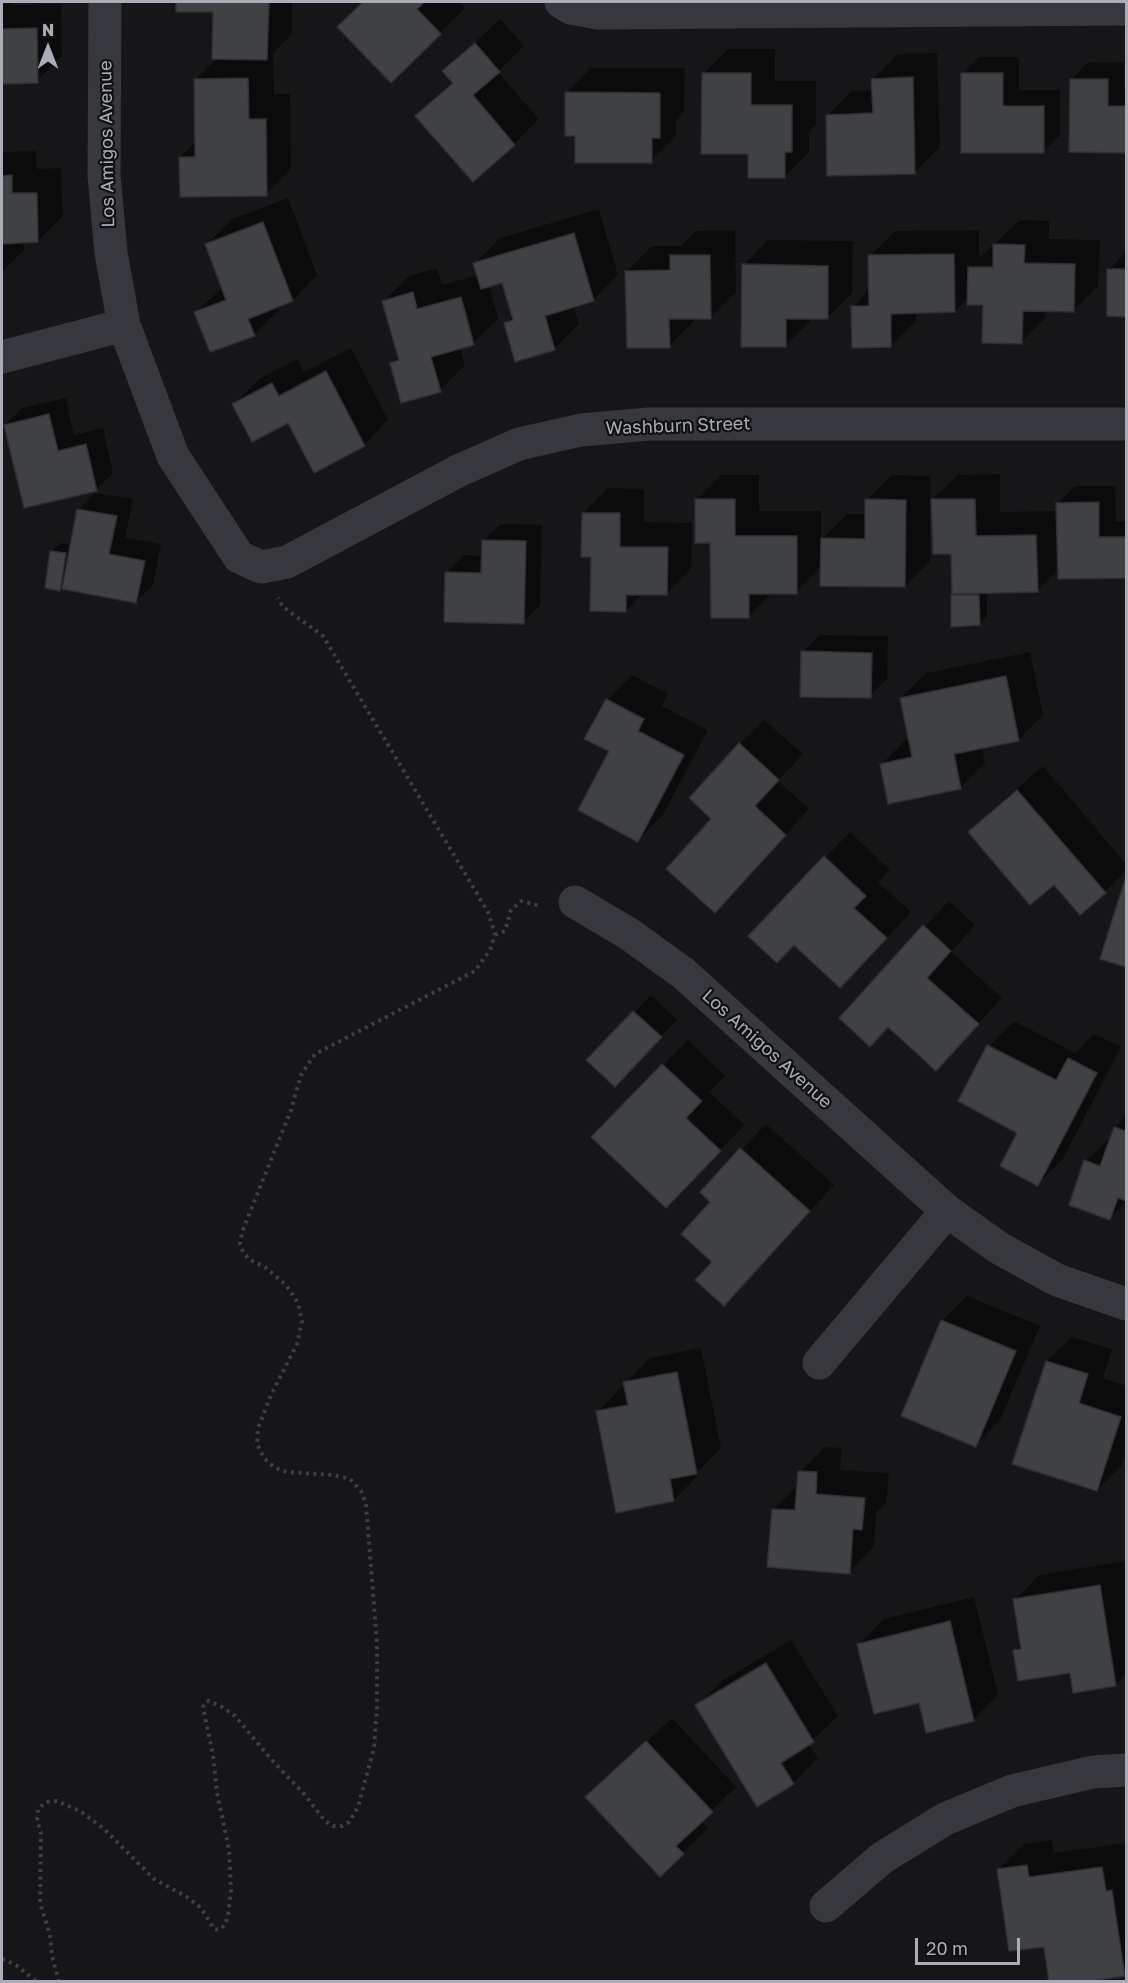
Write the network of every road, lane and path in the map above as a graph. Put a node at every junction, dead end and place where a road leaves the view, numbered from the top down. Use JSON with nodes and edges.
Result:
{"nodes":[{"id":1,"x":105,"y":2,"type":"edge"},
{"id":2,"x":561,"y":2,"type":"edge"},
{"id":3,"x":1126,"y":9,"type":"edge"},
{"id":4,"x":124,"y":325,"type":"junction"},
{"id":5,"x":2,"y":357,"type":"edge"},
{"id":6,"x":1126,"y":424,"type":"edge"},
{"id":7,"x":261,"y":567,"type":"junction"},
{"id":8,"x":575,"y":902,"type":"joint"},
{"id":9,"x":495,"y":935,"type":"junction"},
{"id":10,"x":947,"y":1211,"type":"junction"},
{"id":11,"x":1126,"y":1304,"type":"edge"},
{"id":12,"x":819,"y":1363,"type":"dead end"},
{"id":13,"x":1126,"y":1770,"type":"edge"},
{"id":14,"x":826,"y":1906,"type":"dead end"},
{"id":15,"x":2,"y":1959,"type":"edge"},
{"id":16,"x":38,"y":1982,"type":"edge"},
{"id":17,"x":59,"y":1982,"type":"edge"}],
"edges":[{"from":1,"to":4,"type":"street","name":"Los Amigos Avenue"},
{"from":2,"to":3,"type":"street"},
{"from":4,"to":5,"type":"street"},
{"from":4,"to":7,"type":"street","name":"Los Amigos Avenue"},
{"from":6,"to":7,"type":"street","name":"Washburn Street"},
{"from":7,"to":9,"type":"path"},
{"from":8,"to":9,"type":"path"},
{"from":8,"to":10,"type":"street","name":"Los Amigos Avenue"},
{"from":9,"to":17,"type":"path"},
{"from":10,"to":11,"type":"street","name":"Los Amigos Avenue"},
{"from":10,"to":12,"type":"street"},
{"from":13,"to":14,"type":"street"},
{"from":15,"to":16,"type":"path"}]}
